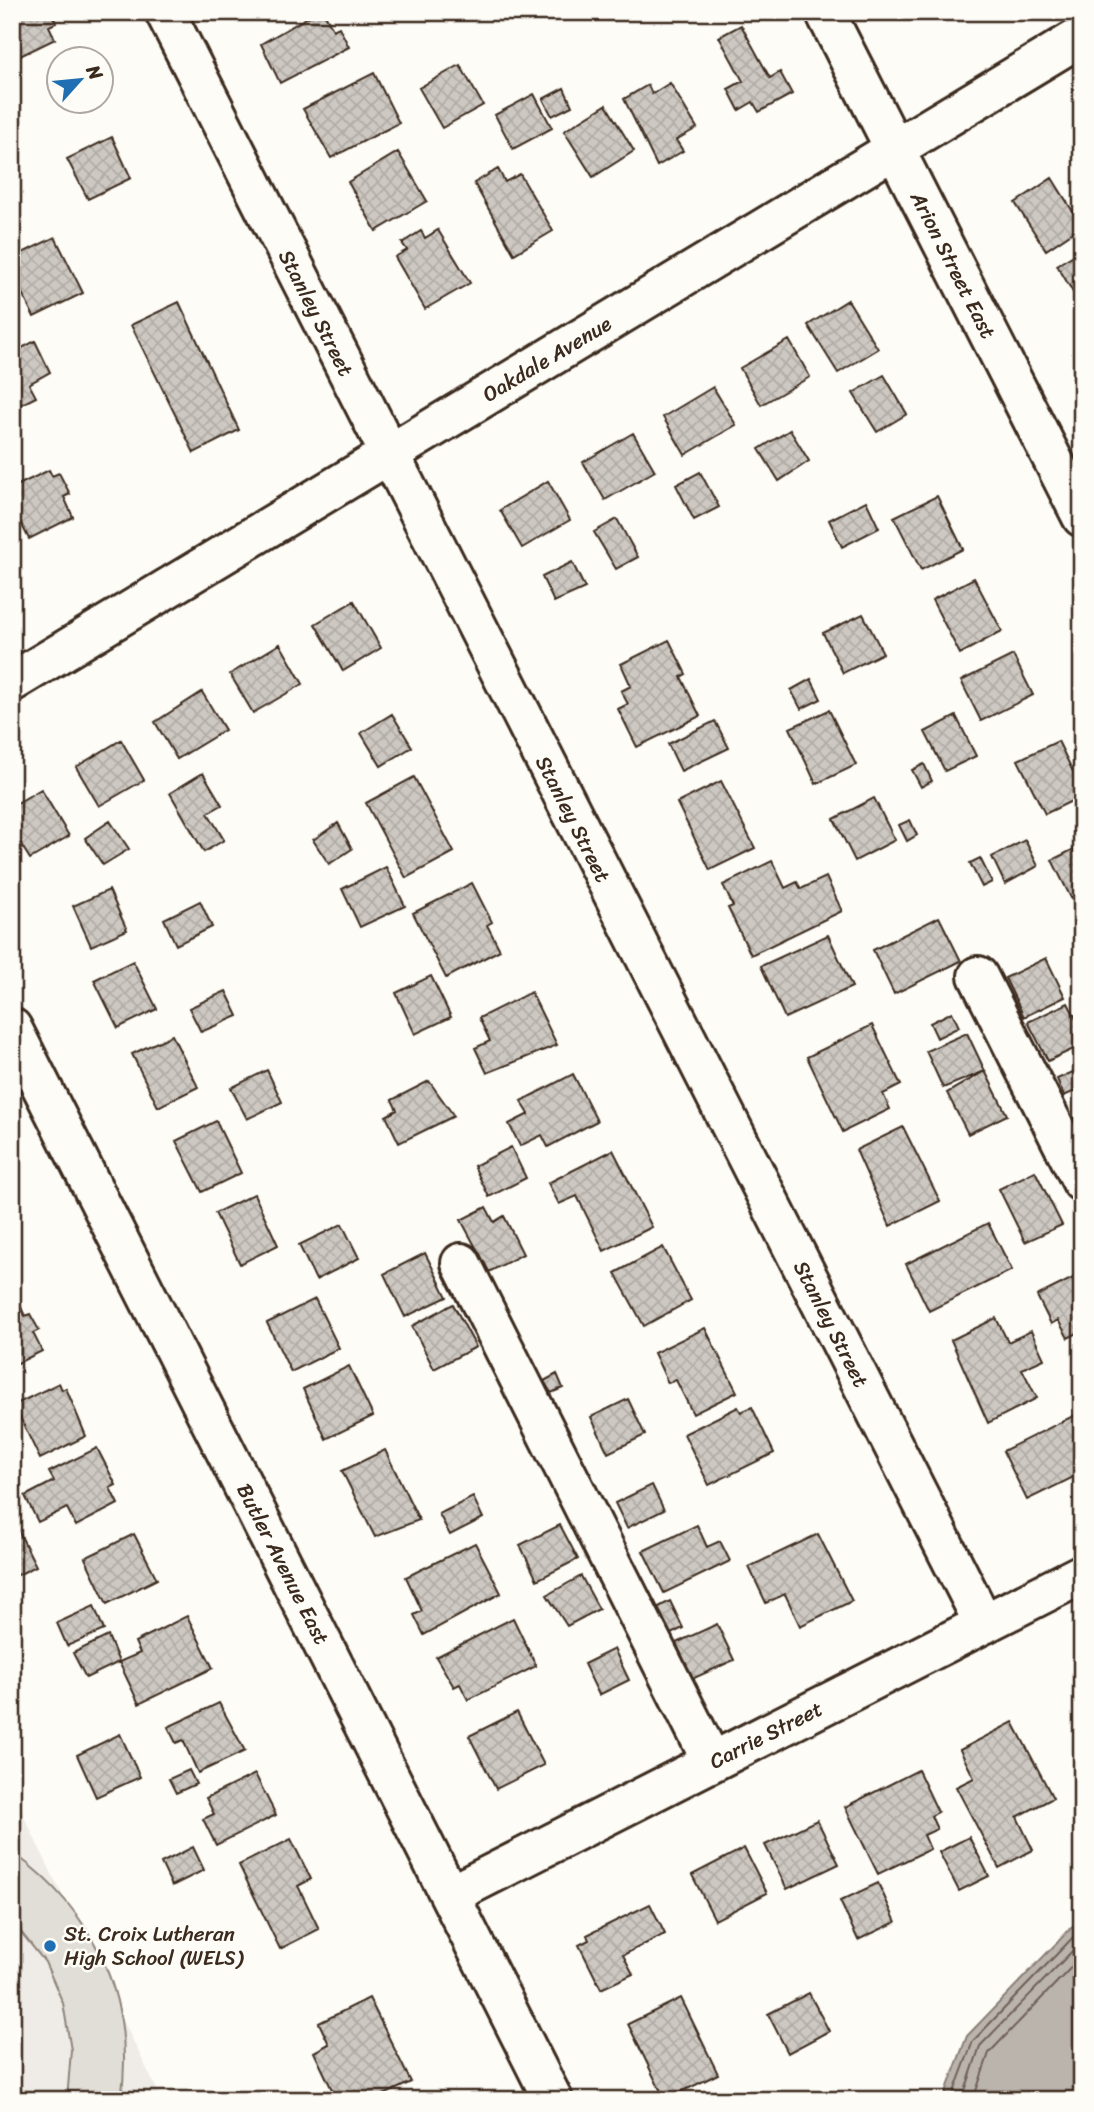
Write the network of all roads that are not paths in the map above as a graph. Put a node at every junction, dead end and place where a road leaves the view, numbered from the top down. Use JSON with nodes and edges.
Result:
{"nodes":[{"id":1,"x":165,"y":12,"type":"edge"},
{"id":2,"x":825,"y":12,"type":"edge"},
{"id":3,"x":1082,"y":36,"type":"edge"},
{"id":4,"x":894,"y":149,"type":"junction"},
{"id":5,"x":387,"y":455,"type":"junction"},
{"id":6,"x":1082,"y":517,"type":"edge"},
{"id":7,"x":12,"y":682,"type":"edge"},
{"id":8,"x":978,"y":976,"type":"dead end"},
{"id":9,"x":12,"y":1028,"type":"edge"},
{"id":10,"x":1082,"y":1182,"type":"edge"},
{"id":11,"x":461,"y":1263,"type":"dead end"},
{"id":12,"x":1082,"y":1574,"type":"edge"},
{"id":13,"x":984,"y":1624,"type":"junction"},
{"id":14,"x":712,"y":1762,"type":"junction"},
{"id":15,"x":450,"y":1895,"type":"junction"},
{"id":16,"x":552,"y":2100,"type":"edge"}],
"edges":[{"from":1,"to":5,"type":"street","name":"Stanley Street"},
{"from":2,"to":4,"type":"street","name":"Arion Street East"},
{"from":3,"to":4,"type":"street","name":"Oakdale Avenue"},
{"from":4,"to":5,"type":"street","name":"Oakdale Avenue"},
{"from":4,"to":6,"type":"street","name":"Arion Street East"},
{"from":5,"to":7,"type":"street","name":"Oakdale Avenue"},
{"from":5,"to":13,"type":"street","name":"Stanley Street"},
{"from":8,"to":10,"type":"street"},
{"from":9,"to":15,"type":"street","name":"Butler Avenue East"},
{"from":11,"to":14,"type":"street"},
{"from":12,"to":13,"type":"street","name":"Carrie Street"},
{"from":13,"to":14,"type":"street","name":"Carrie Street"},
{"from":14,"to":15,"type":"street","name":"Carrie Street"},
{"from":15,"to":16,"type":"street","name":"Butler Avenue East"}]}
